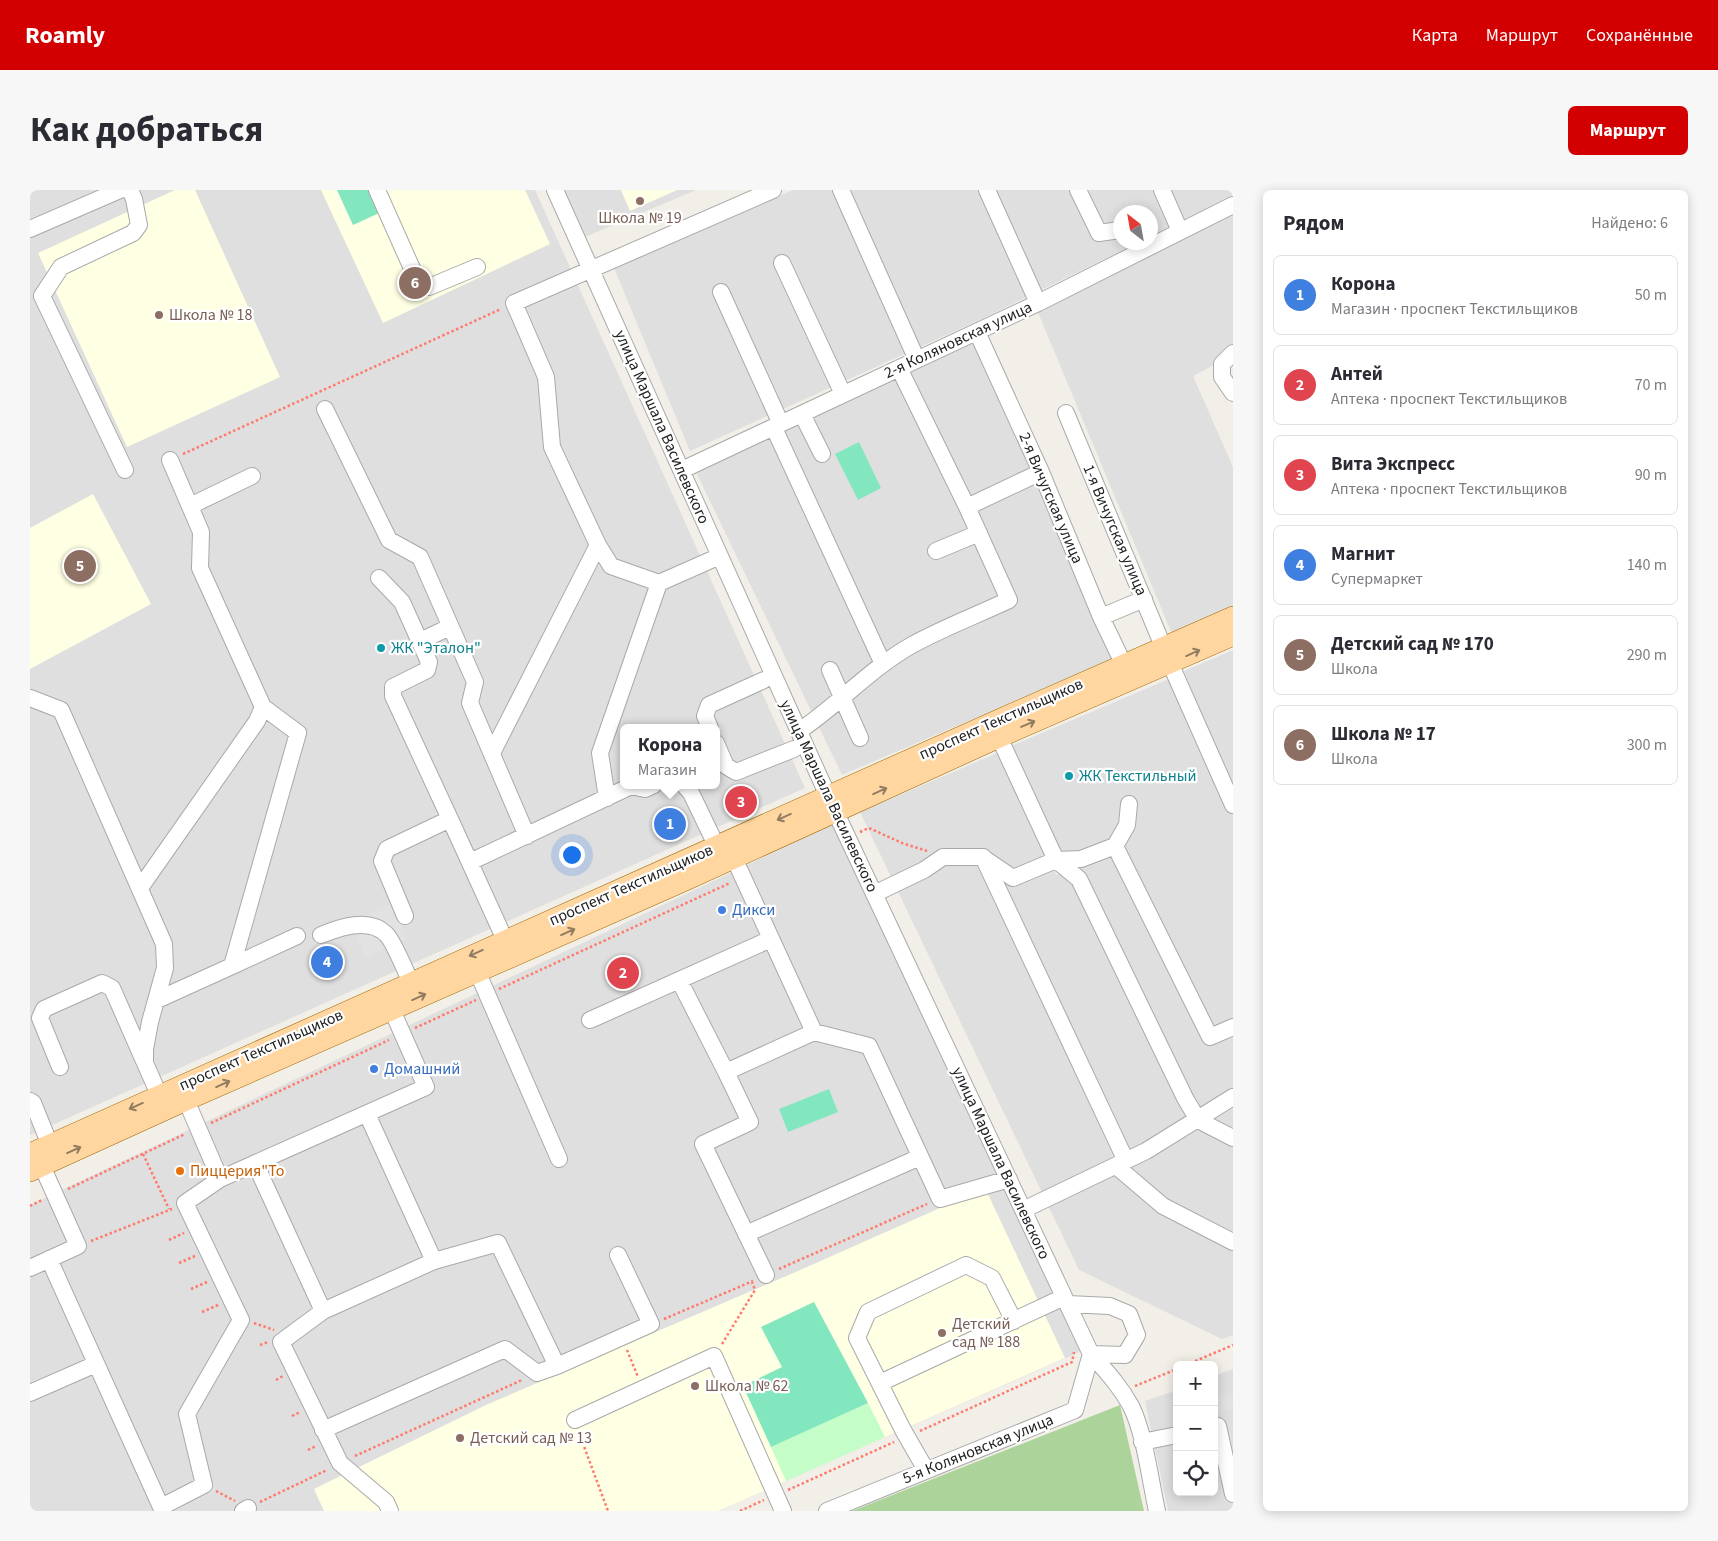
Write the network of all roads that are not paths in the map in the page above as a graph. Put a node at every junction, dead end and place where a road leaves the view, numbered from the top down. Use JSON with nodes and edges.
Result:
{"nodes":[{"id":1,"x":120,"y":190,"type":"edge"},
{"id":2,"x":130,"y":190,"type":"edge"},
{"id":3,"x":377,"y":190,"type":"edge"},
{"id":4,"x":555,"y":190,"type":"edge"},
{"id":5,"x":842,"y":190,"type":"edge"},
{"id":6,"x":987,"y":190,"type":"edge"},
{"id":7,"x":1078,"y":190,"type":"edge"},
{"id":8,"x":1162,"y":190,"type":"edge"},
{"id":9,"x":764,"y":192,"type":"edge"},
{"id":10,"x":89,"y":196,"type":"edge"},
{"id":11,"x":1233,"y":205,"type":"edge"},
{"id":12,"x":30,"y":229,"type":"edge"},
{"id":13,"x":1113,"y":231,"type":"edge"},
{"id":14,"x":1180,"y":231,"type":"junction"},
{"id":15,"x":1158,"y":240,"type":"edge"},
{"id":16,"x":1136,"y":250,"type":"edge"},
{"id":17,"x":782,"y":263,"type":"dead end"},
{"id":18,"x":477,"y":267,"type":"dead end"},
{"id":19,"x":591,"y":270,"type":"junction"},
{"id":20,"x":721,"y":292,"type":"dead end"},
{"id":21,"x":1038,"y":303,"type":"junction"},
{"id":22,"x":977,"y":332,"type":"junction"},
{"id":23,"x":1233,"y":353,"type":"edge"},
{"id":24,"x":917,"y":360,"type":"junction"},
{"id":25,"x":899,"y":368,"type":"junction"},
{"id":26,"x":843,"y":394,"type":"junction"},
{"id":27,"x":1233,"y":394,"type":"edge"},
{"id":28,"x":325,"y":409,"type":"dead end"},
{"id":29,"x":1066,"y":413,"type":"dead end"},
{"id":30,"x":802,"y":414,"type":"junction"},
{"id":31,"x":778,"y":426,"type":"junction"},
{"id":32,"x":822,"y":454,"type":"dead end"},
{"id":33,"x":170,"y":460,"type":"road end"},
{"id":34,"x":125,"y":470,"type":"dead end"},
{"id":35,"x":682,"y":470,"type":"junction"},
{"id":36,"x":1041,"y":472,"type":"junction"},
{"id":37,"x":252,"y":476,"type":"dead end"},
{"id":38,"x":190,"y":506,"type":"junction"},
{"id":39,"x":967,"y":507,"type":"junction"},
{"id":40,"x":979,"y":533,"type":"junction"},
{"id":41,"x":598,"y":545,"type":"junction"},
{"id":42,"x":936,"y":551,"type":"dead end"},
{"id":43,"x":720,"y":556,"type":"junction"},
{"id":44,"x":379,"y":578,"type":"dead end"},
{"id":45,"x":659,"y":583,"type":"junction"},
{"id":46,"x":1144,"y":599,"type":"junction"},
{"id":47,"x":1101,"y":617,"type":"junction"},
{"id":48,"x":1233,"y":617,"type":"edge"},
{"id":49,"x":450,"y":626,"type":"junction"},
{"id":50,"x":1233,"y":635,"type":"edge"},
{"id":51,"x":420,"y":640,"type":"junction"},
{"id":52,"x":1167,"y":655,"type":"junction"},
{"id":53,"x":883,"y":664,"type":"junction"},
{"id":54,"x":1124,"y":666,"type":"junction"},
{"id":55,"x":830,"y":670,"type":"dead end"},
{"id":56,"x":764,"y":680,"type":"dead end"},
{"id":57,"x":843,"y":697,"type":"junction"},
{"id":58,"x":30,"y":698,"type":"edge"},
{"id":59,"x":263,"y":707,"type":"junction"},
{"id":60,"x":708,"y":724,"type":"edge"},
{"id":61,"x":799,"y":730,"type":"junction"},
{"id":62,"x":999,"y":737,"type":"junction"},
{"id":63,"x":860,"y":738,"type":"dead end"},
{"id":64,"x":794,"y":749,"type":"dead end"},
{"id":65,"x":720,"y":752,"type":"edge"},
{"id":66,"x":492,"y":753,"type":"junction"},
{"id":67,"x":625,"y":789,"type":"edge"},
{"id":68,"x":688,"y":789,"type":"edge"},
{"id":69,"x":607,"y":798,"type":"junction"},
{"id":70,"x":832,"y":804,"type":"junction"},
{"id":71,"x":1129,"y":804,"type":"dead end"},
{"id":72,"x":1233,"y":806,"type":"edge"},
{"id":73,"x":450,"y":819,"type":"junction"},
{"id":74,"x":528,"y":836,"type":"junction"},
{"id":75,"x":1115,"y":846,"type":"junction"},
{"id":76,"x":725,"y":852,"type":"junction"},
{"id":77,"x":983,"y":857,"type":"junction"},
{"id":78,"x":1056,"y":860,"type":"junction"},
{"id":79,"x":470,"y":862,"type":"junction"},
{"id":80,"x":140,"y":888,"type":"junction"},
{"id":81,"x":874,"y":894,"type":"junction"},
{"id":82,"x":405,"y":916,"type":"dead end"},
{"id":83,"x":321,"y":935,"type":"dead end"},
{"id":84,"x":297,"y":936,"type":"dead end"},
{"id":85,"x":771,"y":939,"type":"junction"},
{"id":86,"x":505,"y":940,"type":"junction"},
{"id":87,"x":232,"y":966,"type":"junction"},
{"id":88,"x":477,"y":971,"type":"junction"},
{"id":89,"x":679,"y":980,"type":"junction"},
{"id":90,"x":411,"y":982,"type":"junction"},
{"id":91,"x":157,"y":1000,"type":"junction"},
{"id":92,"x":392,"y":1010,"type":"junction"},
{"id":93,"x":590,"y":1020,"type":"dead end"},
{"id":94,"x":1233,"y":1027,"type":"edge"},
{"id":95,"x":814,"y":1032,"type":"junction"},
{"id":96,"x":144,"y":1063,"type":"junction"},
{"id":97,"x":60,"y":1067,"type":"dead end"},
{"id":98,"x":726,"y":1072,"type":"junction"},
{"id":99,"x":159,"y":1095,"type":"junction"},
{"id":100,"x":1233,"y":1097,"type":"edge"},
{"id":101,"x":186,"y":1100,"type":"junction"},
{"id":102,"x":30,"y":1101,"type":"edge"},
{"id":103,"x":367,"y":1114,"type":"junction"},
{"id":104,"x":1198,"y":1120,"type":"junction"},
{"id":105,"x":1233,"y":1138,"type":"edge"},
{"id":106,"x":50,"y":1145,"type":"junction"},
{"id":107,"x":920,"y":1158,"type":"junction"},
{"id":108,"x":559,"y":1159,"type":"dead end"},
{"id":109,"x":34,"y":1163,"type":"edge"},
{"id":110,"x":255,"y":1164,"type":"junction"},
{"id":111,"x":1121,"y":1164,"type":"junction"},
{"id":112,"x":220,"y":1179,"type":"junction"},
{"id":113,"x":1009,"y":1179,"type":"junction"},
{"id":114,"x":1023,"y":1210,"type":"junction"},
{"id":115,"x":746,"y":1234,"type":"junction"},
{"id":116,"x":1233,"y":1242,"type":"edge"},
{"id":117,"x":618,"y":1255,"type":"dead end"},
{"id":118,"x":49,"y":1259,"type":"junction"},
{"id":119,"x":434,"y":1261,"type":"junction"},
{"id":120,"x":30,"y":1268,"type":"edge"},
{"id":121,"x":759,"y":1278,"type":"road end"},
{"id":122,"x":1066,"y":1301,"type":"junction"},
{"id":123,"x":323,"y":1311,"type":"junction"},
{"id":124,"x":1014,"y":1321,"type":"junction"},
{"id":125,"x":1091,"y":1354,"type":"junction"},
{"id":126,"x":96,"y":1364,"type":"junction"},
{"id":127,"x":557,"y":1366,"type":"junction"},
{"id":128,"x":880,"y":1383,"type":"junction"},
{"id":129,"x":30,"y":1393,"type":"edge"},
{"id":130,"x":574,"y":1420,"type":"road end"},
{"id":131,"x":1222,"y":1425,"type":"edge"},
{"id":132,"x":323,"y":1430,"type":"junction"},
{"id":133,"x":1173,"y":1436,"type":"edge"},
{"id":134,"x":1142,"y":1442,"type":"junction"},
{"id":135,"x":926,"y":1470,"type":"junction"},
{"id":136,"x":1233,"y":1494,"type":"edge"},
{"id":137,"x":162,"y":1509,"type":"edge"},
{"id":138,"x":390,"y":1511,"type":"edge"},
{"id":139,"x":783,"y":1511,"type":"edge"},
{"id":140,"x":827,"y":1511,"type":"edge"},
{"id":141,"x":1157,"y":1511,"type":"edge"}],
"edges":[{"from":1,"to":10,"type":"street"},
{"from":2,"to":34,"type":"street"},
{"from":3,"to":18,"type":"street"},
{"from":4,"to":19,"type":"street","name":"улица Маршала Василевского"},
{"from":5,"to":24,"type":"street"},
{"from":6,"to":21,"type":"street"},
{"from":7,"to":13,"type":"street"},
{"from":8,"to":14,"type":"street"},
{"from":9,"to":19,"type":"street"},
{"from":10,"to":12,"type":"street"},
{"from":11,"to":14,"type":"street","name":"2-я Коляновская улица"},
{"from":14,"to":15,"type":"street","name":"2-я Коляновская улица"},
{"from":16,"to":21,"type":"street","name":"2-я Коляновская улица"},
{"from":17,"to":26,"type":"street"},
{"from":19,"to":35,"type":"street","name":"улица Маршала Василевского"},
{"from":19,"to":41,"type":"street"},
{"from":20,"to":31,"type":"street"},
{"from":21,"to":22,"type":"street","name":"2-я Коляновская улица"},
{"from":22,"to":24,"type":"street","name":"2-я Коляновская улица"},
{"from":22,"to":36,"type":"street","name":"2-я Вичугская улица"},
{"from":23,"to":27,"type":"street"},
{"from":24,"to":25,"type":"street","name":"2-я Коляновская улица"},
{"from":25,"to":26,"type":"street","name":"2-я Коляновская улица"},
{"from":25,"to":39,"type":"street"},
{"from":26,"to":30,"type":"street","name":"2-я Коляновская улица"},
{"from":28,"to":49,"type":"street"},
{"from":29,"to":46,"type":"street","name":"1-я Вичугская улица"},
{"from":30,"to":31,"type":"street","name":"2-я Коляновская улица"},
{"from":30,"to":32,"type":"street"},
{"from":31,"to":35,"type":"street","name":"2-я Коляновская улица"},
{"from":31,"to":53,"type":"street"},
{"from":33,"to":38,"type":"street"},
{"from":35,"to":43,"type":"street","name":"улица Маршала Василевского"},
{"from":36,"to":39,"type":"street"},
{"from":36,"to":47,"type":"street","name":"2-я Вичугская улица"},
{"from":37,"to":38,"type":"street"},
{"from":38,"to":59,"type":"street"},
{"from":39,"to":40,"type":"street"},
{"from":40,"to":42,"type":"street"},
{"from":40,"to":53,"type":"street"},
{"from":41,"to":45,"type":"street"},
{"from":41,"to":66,"type":"street"},
{"from":43,"to":45,"type":"street"},
{"from":43,"to":61,"type":"street","name":"улица Маршала Василевского"},
{"from":44,"to":51,"type":"street"},
{"from":45,"to":69,"type":"street"},
{"from":46,"to":47,"type":"street"},
{"from":46,"to":52,"type":"street","name":"1-я Вичугская улица"},
{"from":47,"to":54,"type":"street","name":"2-я Вичугская улица"},
{"from":48,"to":52,"type":"main road","name":"проспект Текстильщиков"},
{"from":49,"to":51,"type":"street"},
{"from":49,"to":66,"type":"street"},
{"from":52,"to":50,"type":"main road","name":"проспект Текстильщиков","one_way":true},
{"from":51,"to":73,"type":"street"},
{"from":52,"to":54,"type":"main road","name":"проспект Текстильщиков"},
{"from":62,"to":52,"type":"main road","name":"проспект Текстильщиков","one_way":true},
{"from":52,"to":72,"type":"street","name":"1-я Вичугская улица"},
{"from":53,"to":57,"type":"street"},
{"from":54,"to":70,"type":"main road","name":"проспект Текстильщиков"},
{"from":55,"to":57,"type":"street"},
{"from":56,"to":60,"type":"street"},
{"from":57,"to":61,"type":"street"},
{"from":57,"to":63,"type":"street"},
{"from":58,"to":80,"type":"street"},
{"from":59,"to":80,"type":"street"},
{"from":59,"to":87,"type":"street"},
{"from":61,"to":70,"type":"street","name":"улица Маршала Василевского"},
{"from":70,"to":62,"type":"main road","name":"проспект Текстильщиков","one_way":true},
{"from":62,"to":78,"type":"street"},
{"from":64,"to":65,"type":"street"},
{"from":66,"to":74,"type":"street"},
{"from":67,"to":69,"type":"street"},
{"from":68,"to":76,"type":"street"},
{"from":69,"to":74,"type":"street"},
{"from":70,"to":76,"type":"main road","name":"проспект Текстильщиков"},
{"from":70,"to":81,"type":"street","name":"улица Маршала Василевского"},
{"from":71,"to":75,"type":"street"},
{"from":73,"to":79,"type":"street"},
{"from":73,"to":82,"type":"street"},
{"from":74,"to":79,"type":"street"},
{"from":75,"to":78,"type":"street"},
{"from":75,"to":94,"type":"street"},
{"from":76,"to":85,"type":"street"},
{"from":76,"to":86,"type":"main road","name":"проспект Текстильщиков"},
{"from":88,"to":76,"type":"main road","name":"проспект Текстильщиков","one_way":true},
{"from":77,"to":78,"type":"street"},
{"from":77,"to":81,"type":"street"},
{"from":77,"to":111,"type":"street"},
{"from":78,"to":104,"type":"street"},
{"from":79,"to":86,"type":"street"},
{"from":80,"to":91,"type":"street"},
{"from":81,"to":113,"type":"street","name":"улица Маршала Василевского"},
{"from":83,"to":90,"type":"street"},
{"from":84,"to":87,"type":"street"},
{"from":85,"to":89,"type":"street"},
{"from":85,"to":95,"type":"street"},
{"from":86,"to":90,"type":"main road","name":"проспект Текстильщиков","one_way":true},
{"from":87,"to":91,"type":"street"},
{"from":92,"to":88,"type":"main road","name":"проспект Текстильщиков","one_way":true},
{"from":88,"to":108,"type":"street"},
{"from":89,"to":93,"type":"street"},
{"from":89,"to":98,"type":"street"},
{"from":90,"to":99,"type":"main road","name":"проспект Текстильщиков"},
{"from":91,"to":96,"type":"street"},
{"from":101,"to":92,"type":"main road","name":"проспект Текстильщиков","one_way":true},
{"from":92,"to":103,"type":"street"},
{"from":95,"to":98,"type":"street"},
{"from":95,"to":107,"type":"street"},
{"from":96,"to":97,"type":"street"},
{"from":96,"to":99,"type":"street"},
{"from":98,"to":115,"type":"street"},
{"from":99,"to":106,"type":"main road","name":"проспект Текстильщиков","one_way":true},
{"from":100,"to":104,"type":"street"},
{"from":109,"to":101,"type":"main road","name":"проспект Текстильщиков","one_way":true},
{"from":101,"to":112,"type":"street"},
{"from":102,"to":106,"type":"street"},
{"from":103,"to":110,"type":"street"},
{"from":103,"to":119,"type":"street"},
{"from":104,"to":105,"type":"street"},
{"from":104,"to":111,"type":"street"},
{"from":106,"to":109,"type":"main road","name":"проспект Текстильщиков"},
{"from":107,"to":113,"type":"street"},
{"from":107,"to":115,"type":"street"},
{"from":109,"to":118,"type":"street"},
{"from":110,"to":112,"type":"street"},
{"from":110,"to":123,"type":"street"},
{"from":111,"to":114,"type":"street"},
{"from":111,"to":116,"type":"street"},
{"from":112,"to":137,"type":"street"},
{"from":113,"to":114,"type":"street","name":"улица Маршала Василевского"},
{"from":114,"to":122,"type":"street","name":"улица Маршала Василевского"},
{"from":115,"to":121,"type":"street"},
{"from":117,"to":127,"type":"street"},
{"from":118,"to":120,"type":"street"},
{"from":118,"to":126,"type":"street"},
{"from":119,"to":123,"type":"street"},
{"from":119,"to":127,"type":"street"},
{"from":122,"to":124,"type":"street"},
{"from":122,"to":125,"type":"street","name":"улица Маршала Василевского"},
{"from":122,"to":125,"type":"street"},
{"from":123,"to":132,"type":"street"},
{"from":124,"to":128,"type":"street"},
{"from":124,"to":128,"type":"street"},
{"from":125,"to":134,"type":"street","name":"улица Маршала Василевского"},
{"from":125,"to":135,"type":"street","name":"5-я Коляновская улица"},
{"from":126,"to":129,"type":"street"},
{"from":126,"to":137,"type":"street"},
{"from":127,"to":132,"type":"street"},
{"from":128,"to":135,"type":"street"},
{"from":130,"to":139,"type":"street"},
{"from":131,"to":136,"type":"street"},
{"from":132,"to":138,"type":"street"},
{"from":133,"to":134,"type":"street"},
{"from":134,"to":141,"type":"street","name":"улица Маршала Василевского"},
{"from":135,"to":140,"type":"street","name":"5-я Коляновская улица"}]}
